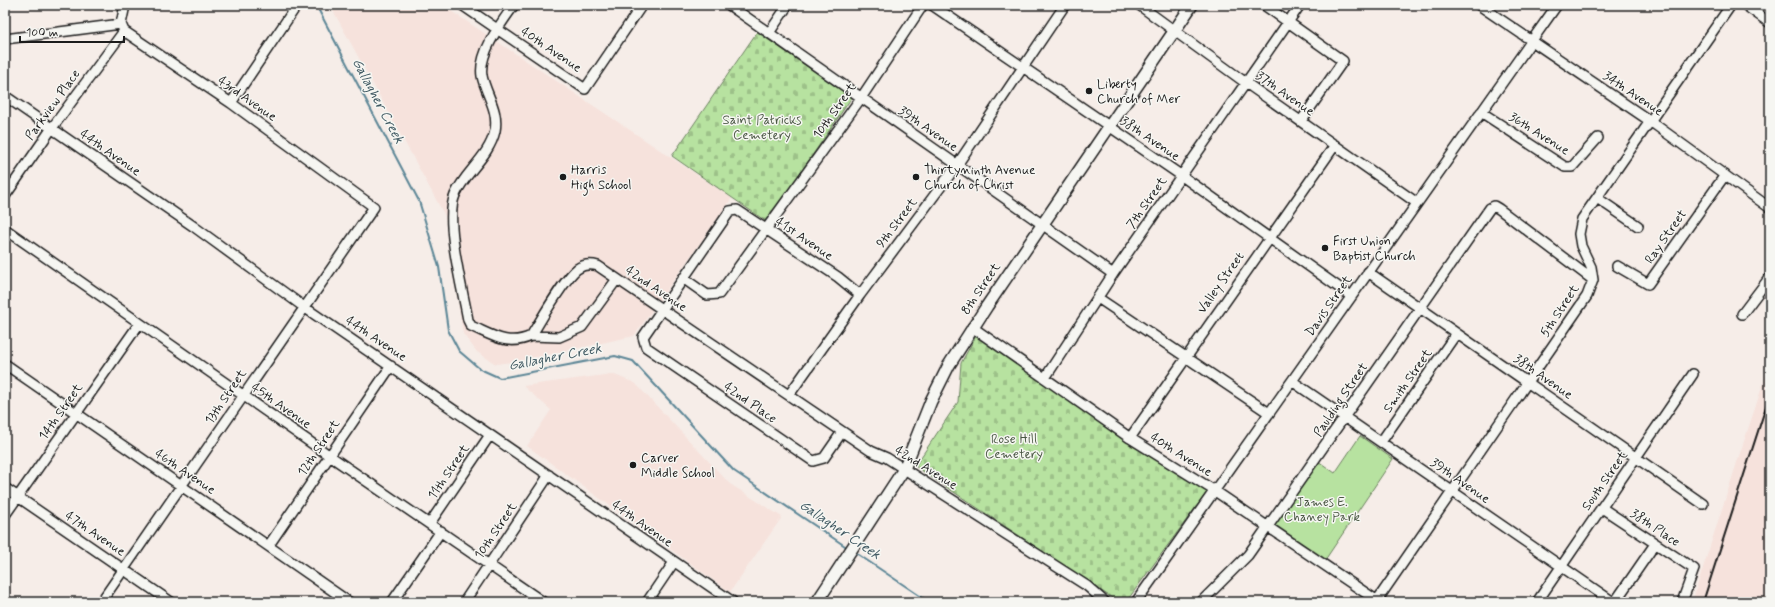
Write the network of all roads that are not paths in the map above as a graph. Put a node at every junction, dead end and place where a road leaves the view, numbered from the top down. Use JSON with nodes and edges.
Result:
{"nodes":[{"id":1,"x":124,"y":5,"type":"edge"},
{"id":2,"x":462,"y":5,"type":"edge"},
{"id":3,"x":514,"y":5,"type":"edge"},
{"id":4,"x":642,"y":5,"type":"edge"},
{"id":5,"x":729,"y":5,"type":"edge"},
{"id":6,"x":788,"y":5,"type":"edge"},
{"id":7,"x":923,"y":5,"type":"edge"},
{"id":8,"x":932,"y":5,"type":"edge"},
{"id":9,"x":1065,"y":5,"type":"edge"},
{"id":10,"x":1139,"y":5,"type":"edge"},
{"id":11,"x":1192,"y":5,"type":"edge"},
{"id":12,"x":1264,"y":5,"type":"edge"},
{"id":13,"x":1300,"y":5,"type":"edge"},
{"id":14,"x":1479,"y":5,"type":"edge"},
{"id":15,"x":1557,"y":5,"type":"edge"},
{"id":16,"x":1732,"y":5,"type":"edge"},
{"id":17,"x":1745,"y":5,"type":"edge"},
{"id":18,"x":295,"y":8,"type":"dead end"},
{"id":19,"x":1289,"y":22,"type":"junction"},
{"id":20,"x":1770,"y":22,"type":"edge"},
{"id":21,"x":122,"y":27,"type":"junction"},
{"id":22,"x":497,"y":29,"type":"junction"},
{"id":23,"x":1175,"y":29,"type":"junction"},
{"id":24,"x":769,"y":33,"type":"junction"},
{"id":25,"x":5,"y":39,"type":"edge"},
{"id":26,"x":1532,"y":42,"type":"junction"},
{"id":27,"x":1023,"y":67,"type":"junction"},
{"id":28,"x":1246,"y":83,"type":"junction"},
{"id":29,"x":5,"y":96,"type":"edge"},
{"id":30,"x":861,"y":98,"type":"junction"},
{"id":31,"x":231,"y":103,"type":"junction"},
{"id":32,"x":1481,"y":112,"type":"junction"},
{"id":33,"x":1301,"y":121,"type":"junction"},
{"id":34,"x":1650,"y":121,"type":"junction"},
{"id":35,"x":1109,"y":127,"type":"junction"},
{"id":36,"x":52,"y":128,"type":"junction"},
{"id":37,"x":1598,"y":138,"type":"dead end"},
{"id":38,"x":1334,"y":144,"type":"junction"},
{"id":39,"x":957,"y":165,"type":"junction"},
{"id":40,"x":1725,"y":175,"type":"junction"},
{"id":41,"x":1182,"y":176,"type":"junction"},
{"id":42,"x":5,"y":196,"type":"edge"},
{"id":43,"x":1597,"y":198,"type":"junction"},
{"id":44,"x":1417,"y":203,"type":"junction"},
{"id":45,"x":374,"y":207,"type":"joint"},
{"id":46,"x":1770,"y":208,"type":"edge"},
{"id":47,"x":1042,"y":225,"type":"junction"},
{"id":48,"x":1638,"y":226,"type":"dead end"},
{"id":49,"x":5,"y":229,"type":"edge"},
{"id":50,"x":766,"y":229,"type":"junction"},
{"id":51,"x":1269,"y":237,"type":"junction"},
{"id":52,"x":1617,"y":266,"type":"dead end"},
{"id":53,"x":1368,"y":272,"type":"junction"},
{"id":54,"x":1113,"y":274,"type":"junction"},
{"id":55,"x":1770,"y":277,"type":"edge"},
{"id":56,"x":683,"y":278,"type":"junction"},
{"id":57,"x":617,"y":279,"type":"junction"},
{"id":58,"x":1593,"y":280,"type":"junction"},
{"id":59,"x":860,"y":295,"type":"junction"},
{"id":60,"x":1351,"y":296,"type":"junction"},
{"id":61,"x":1098,"y":298,"type":"junction"},
{"id":62,"x":304,"y":307,"type":"junction"},
{"id":63,"x":662,"y":308,"type":"junction"},
{"id":64,"x":1419,"y":308,"type":"junction"},
{"id":65,"x":1742,"y":314,"type":"dead end"},
{"id":66,"x":139,"y":324,"type":"junction"},
{"id":67,"x":972,"y":327,"type":"junction"},
{"id":68,"x":1456,"y":334,"type":"junction"},
{"id":69,"x":531,"y":336,"type":"junction"},
{"id":70,"x":1185,"y":357,"type":"junction"},
{"id":71,"x":5,"y":364,"type":"edge"},
{"id":72,"x":391,"y":366,"type":"junction"},
{"id":73,"x":1693,"y":374,"type":"dead end"},
{"id":74,"x":1045,"y":378,"type":"junction"},
{"id":75,"x":1292,"y":380,"type":"junction"},
{"id":76,"x":1527,"y":382,"type":"junction"},
{"id":77,"x":789,"y":395,"type":"junction"},
{"id":78,"x":242,"y":396,"type":"junction"},
{"id":79,"x":1269,"y":413,"type":"junction"},
{"id":80,"x":76,"y":414,"type":"junction"},
{"id":81,"x":1344,"y":418,"type":"junction"},
{"id":82,"x":842,"y":432,"type":"junction"},
{"id":83,"x":490,"y":435,"type":"junction"},
{"id":84,"x":1130,"y":438,"type":"junction"},
{"id":85,"x":1381,"y":442,"type":"junction"},
{"id":86,"x":330,"y":456,"type":"junction"},
{"id":87,"x":1636,"y":458,"type":"junction"},
{"id":88,"x":904,"y":469,"type":"junction"},
{"id":89,"x":549,"y":475,"type":"junction"},
{"id":90,"x":182,"y":485,"type":"junction"},
{"id":91,"x":5,"y":488,"type":"edge"},
{"id":92,"x":1215,"y":491,"type":"junction"},
{"id":93,"x":1453,"y":491,"type":"junction"},
{"id":94,"x":18,"y":497,"type":"junction"},
{"id":95,"x":1703,"y":504,"type":"dead end"},
{"id":96,"x":1602,"y":508,"type":"junction"},
{"id":97,"x":5,"y":515,"type":"edge"},
{"id":98,"x":430,"y":523,"type":"junction"},
{"id":99,"x":1268,"y":528,"type":"junction"},
{"id":100,"x":441,"y":531,"type":"junction"},
{"id":101,"x":1655,"y":544,"type":"junction"},
{"id":102,"x":269,"y":545,"type":"junction"},
{"id":103,"x":674,"y":562,"type":"junction"},
{"id":104,"x":489,"y":564,"type":"junction"},
{"id":105,"x":1561,"y":567,"type":"junction"},
{"id":106,"x":124,"y":569,"type":"junction"},
{"id":107,"x":101,"y":602,"type":"edge"},
{"id":108,"x":171,"y":602,"type":"edge"},
{"id":109,"x":349,"y":602,"type":"edge"},
{"id":110,"x":392,"y":602,"type":"edge"},
{"id":111,"x":464,"y":602,"type":"edge"},
{"id":112,"x":544,"y":602,"type":"edge"},
{"id":113,"x":647,"y":602,"type":"edge"},
{"id":114,"x":733,"y":602,"type":"edge"},
{"id":115,"x":817,"y":602,"type":"edge"},
{"id":116,"x":1105,"y":602,"type":"edge"},
{"id":117,"x":1136,"y":602,"type":"edge"},
{"id":118,"x":1201,"y":602,"type":"edge"},
{"id":119,"x":1377,"y":602,"type":"edge"},
{"id":120,"x":1537,"y":602,"type":"edge"},
{"id":121,"x":1614,"y":602,"type":"edge"},
{"id":122,"x":1682,"y":602,"type":"edge"}],
"edges":[{"from":1,"to":21,"type":"street"},
{"from":2,"to":22,"type":"street","name":"40th Avenue"},
{"from":3,"to":22,"type":"street"},
{"from":4,"to":22,"type":"street","name":"40th Avenue"},
{"from":5,"to":24,"type":"street","name":"39th Avenue"},
{"from":6,"to":24,"type":"street"},
{"from":7,"to":30,"type":"street","name":"10th Street"},
{"from":8,"to":27,"type":"street","name":"38th Avenue"},
{"from":9,"to":27,"type":"street","name":"9th Street"},
{"from":10,"to":23,"type":"street","name":"37th Avenue"},
{"from":11,"to":23,"type":"main road","name":"8th Street"},
{"from":12,"to":19,"type":"street"},
{"from":13,"to":19,"type":"street","name":"7th Street"},
{"from":14,"to":26,"type":"street","name":"34th Avenue"},
{"from":15,"to":26,"type":"street","name":"Davis Street"},
{"from":16,"to":34,"type":"street","name":"5th Street"},
{"from":17,"to":20,"type":"street"},
{"from":18,"to":31,"type":"street"},
{"from":19,"to":28,"type":"street","name":"7th Street"},
{"from":19,"to":33,"type":"street"},
{"from":21,"to":25,"type":"street"},
{"from":21,"to":31,"type":"street","name":"43rd Avenue"},
{"from":21,"to":36,"type":"street","name":"Parkview Place"},
{"from":22,"to":69,"type":"street"},
{"from":23,"to":28,"type":"street","name":"37th Avenue"},
{"from":23,"to":35,"type":"main road","name":"8th Street"},
{"from":24,"to":30,"type":"street","name":"39th Avenue"},
{"from":26,"to":32,"type":"street","name":"Davis Street"},
{"from":26,"to":34,"type":"street","name":"34th Avenue"},
{"from":27,"to":35,"type":"street","name":"38th Avenue"},
{"from":27,"to":39,"type":"street","name":"9th Street"},
{"from":28,"to":33,"type":"street","name":"37th Avenue"},
{"from":28,"to":41,"type":"street","name":"7th Street"},
{"from":29,"to":36,"type":"street","name":"44th Avenue"},
{"from":30,"to":39,"type":"street","name":"39th Avenue"},
{"from":30,"to":50,"type":"street","name":"10th Street"},
{"from":31,"to":45,"type":"street","name":"43rd Avenue"},
{"from":32,"to":37,"type":"street","name":"36th Avenue"},
{"from":32,"to":44,"type":"street","name":"Davis Street"},
{"from":33,"to":38,"type":"street","name":"37th Avenue"},
{"from":34,"to":40,"type":"street","name":"34th Avenue"},
{"from":34,"to":43,"type":"street","name":"5th Street"},
{"from":35,"to":41,"type":"street","name":"38th Avenue"},
{"from":35,"to":47,"type":"main road","name":"8th Street"},
{"from":36,"to":42,"type":"street","name":"Parkview Place"},
{"from":36,"to":62,"type":"street","name":"44th Avenue"},
{"from":38,"to":44,"type":"street","name":"37th Avenue"},
{"from":38,"to":51,"type":"street","name":"Valley Street"},
{"from":39,"to":47,"type":"street","name":"39th Avenue"},
{"from":39,"to":59,"type":"street","name":"9th Street"},
{"from":40,"to":46,"type":"street","name":"34th Avenue"},
{"from":40,"to":52,"type":"street","name":"Ray Street"},
{"from":41,"to":51,"type":"street","name":"38th Avenue"},
{"from":41,"to":54,"type":"street","name":"7th Street"},
{"from":43,"to":48,"type":"street"},
{"from":43,"to":58,"type":"street","name":"5th Street"},
{"from":44,"to":53,"type":"street","name":"Davis Street"},
{"from":45,"to":62,"type":"street","name":"13th Street"},
{"from":47,"to":54,"type":"street","name":"39th Avenue"},
{"from":47,"to":67,"type":"main road","name":"8th Street"},
{"from":49,"to":66,"type":"street","name":"45th Avenue"},
{"from":50,"to":56,"type":"street","name":"10th Street"},
{"from":50,"to":56,"type":"street","name":"41st Avenue"},
{"from":50,"to":59,"type":"street","name":"41st Avenue"},
{"from":51,"to":60,"type":"street","name":"38th Avenue"},
{"from":51,"to":70,"type":"street","name":"Valley Street"},
{"from":53,"to":60,"type":"street","name":"Davis Street"},
{"from":53,"to":64,"type":"street","name":"38th Avenue"},
{"from":54,"to":61,"type":"street","name":"7th Street"},
{"from":55,"to":65,"type":"street"},
{"from":56,"to":63,"type":"street"},
{"from":57,"to":63,"type":"street","name":"42nd Avenue"},
{"from":57,"to":69,"type":"street"},
{"from":57,"to":69,"type":"street","name":"42nd Avenue"},
{"from":58,"to":64,"type":"street","name":"Paulding Street"},
{"from":58,"to":76,"type":"street","name":"5th Street"},
{"from":59,"to":77,"type":"street","name":"9th Street"},
{"from":60,"to":75,"type":"street","name":"Davis Street"},
{"from":61,"to":70,"type":"street"},
{"from":61,"to":74,"type":"street","name":"7th Street"},
{"from":62,"to":72,"type":"street","name":"44th Avenue"},
{"from":62,"to":78,"type":"street","name":"13th Street"},
{"from":63,"to":77,"type":"street","name":"42nd Avenue"},
{"from":63,"to":82,"type":"street","name":"42nd Place"},
{"from":64,"to":68,"type":"street","name":"38th Avenue"},
{"from":64,"to":81,"type":"street","name":"Paulding Street"},
{"from":66,"to":78,"type":"street","name":"45th Avenue"},
{"from":66,"to":80,"type":"street","name":"14th Street"},
{"from":67,"to":74,"type":"street","name":"40th Avenue"},
{"from":67,"to":88,"type":"main road","name":"8th Street"},
{"from":68,"to":76,"type":"street","name":"38th Avenue"},
{"from":68,"to":85,"type":"street","name":"Smith Street"},
{"from":70,"to":79,"type":"street"},
{"from":70,"to":84,"type":"street","name":"Valley Street"},
{"from":71,"to":80,"type":"street","name":"46th Avenue"},
{"from":72,"to":83,"type":"street","name":"44th Avenue"},
{"from":72,"to":86,"type":"street","name":"12th Street"},
{"from":73,"to":87,"type":"street","name":"South Street"},
{"from":74,"to":84,"type":"street","name":"40th Avenue"},
{"from":75,"to":79,"type":"street","name":"Davis Street"},
{"from":75,"to":81,"type":"street","name":"39th Avenue"},
{"from":76,"to":87,"type":"street","name":"38th Avenue"},
{"from":76,"to":93,"type":"street","name":"5th Street"},
{"from":77,"to":82,"type":"street","name":"42nd Avenue"},
{"from":78,"to":86,"type":"street","name":"45th Avenue"},
{"from":78,"to":90,"type":"street","name":"13th Street"},
{"from":79,"to":92,"type":"street","name":"Davis Street"},
{"from":80,"to":90,"type":"street","name":"46th Avenue"},
{"from":80,"to":94,"type":"street","name":"14th Street"},
{"from":81,"to":85,"type":"street","name":"39th Avenue"},
{"from":81,"to":99,"type":"street","name":"Paulding Street"},
{"from":82,"to":88,"type":"street","name":"42nd Avenue"},
{"from":83,"to":89,"type":"street","name":"44th Avenue"},
{"from":83,"to":98,"type":"street","name":"11th Street"},
{"from":84,"to":92,"type":"street","name":"40th Avenue"},
{"from":85,"to":93,"type":"street","name":"39th Avenue"},
{"from":86,"to":98,"type":"street","name":"45th Avenue"},
{"from":86,"to":102,"type":"street","name":"12th Street"},
{"from":87,"to":95,"type":"street","name":"38th Avenue"},
{"from":87,"to":96,"type":"street","name":"South Street"},
{"from":88,"to":115,"type":"main road","name":"8th Street"},
{"from":88,"to":116,"type":"street","name":"42nd Avenue"},
{"from":89,"to":103,"type":"street","name":"44th Avenue"},
{"from":89,"to":104,"type":"street","name":"10th Street"},
{"from":90,"to":102,"type":"street","name":"46th Avenue"},
{"from":90,"to":106,"type":"street","name":"13th Street"},
{"from":91,"to":94,"type":"street","name":"47th Avenue"},
{"from":92,"to":99,"type":"street","name":"40th Avenue"},
{"from":92,"to":117,"type":"street","name":"Davis Street"},
{"from":93,"to":105,"type":"street","name":"39th Avenue"},
{"from":93,"to":119,"type":"street","name":"5th Street"},
{"from":94,"to":97,"type":"street","name":"14th Street"},
{"from":94,"to":106,"type":"street","name":"47th Avenue"},
{"from":96,"to":101,"type":"street","name":"38th Place"},
{"from":96,"to":105,"type":"street","name":"South Street"},
{"from":98,"to":100,"type":"street","name":"45th Avenue"},
{"from":99,"to":118,"type":"street","name":"Paulding Street"},
{"from":99,"to":119,"type":"street","name":"40th Avenue"},
{"from":100,"to":104,"type":"street","name":"45th Avenue"},
{"from":100,"to":110,"type":"street"},
{"from":101,"to":121,"type":"street"},
{"from":101,"to":122,"type":"street","name":"38th Place"},
{"from":102,"to":109,"type":"street","name":"46th Avenue"},
{"from":103,"to":113,"type":"street"},
{"from":103,"to":114,"type":"street","name":"44th Avenue"},
{"from":104,"to":111,"type":"street","name":"10th Street"},
{"from":104,"to":112,"type":"street","name":"45th Avenue"},
{"from":105,"to":120,"type":"street","name":"South Street"},
{"from":105,"to":121,"type":"street","name":"39th Avenue"},
{"from":106,"to":107,"type":"street","name":"13th Street"},
{"from":106,"to":108,"type":"street","name":"47th Avenue"}]}
